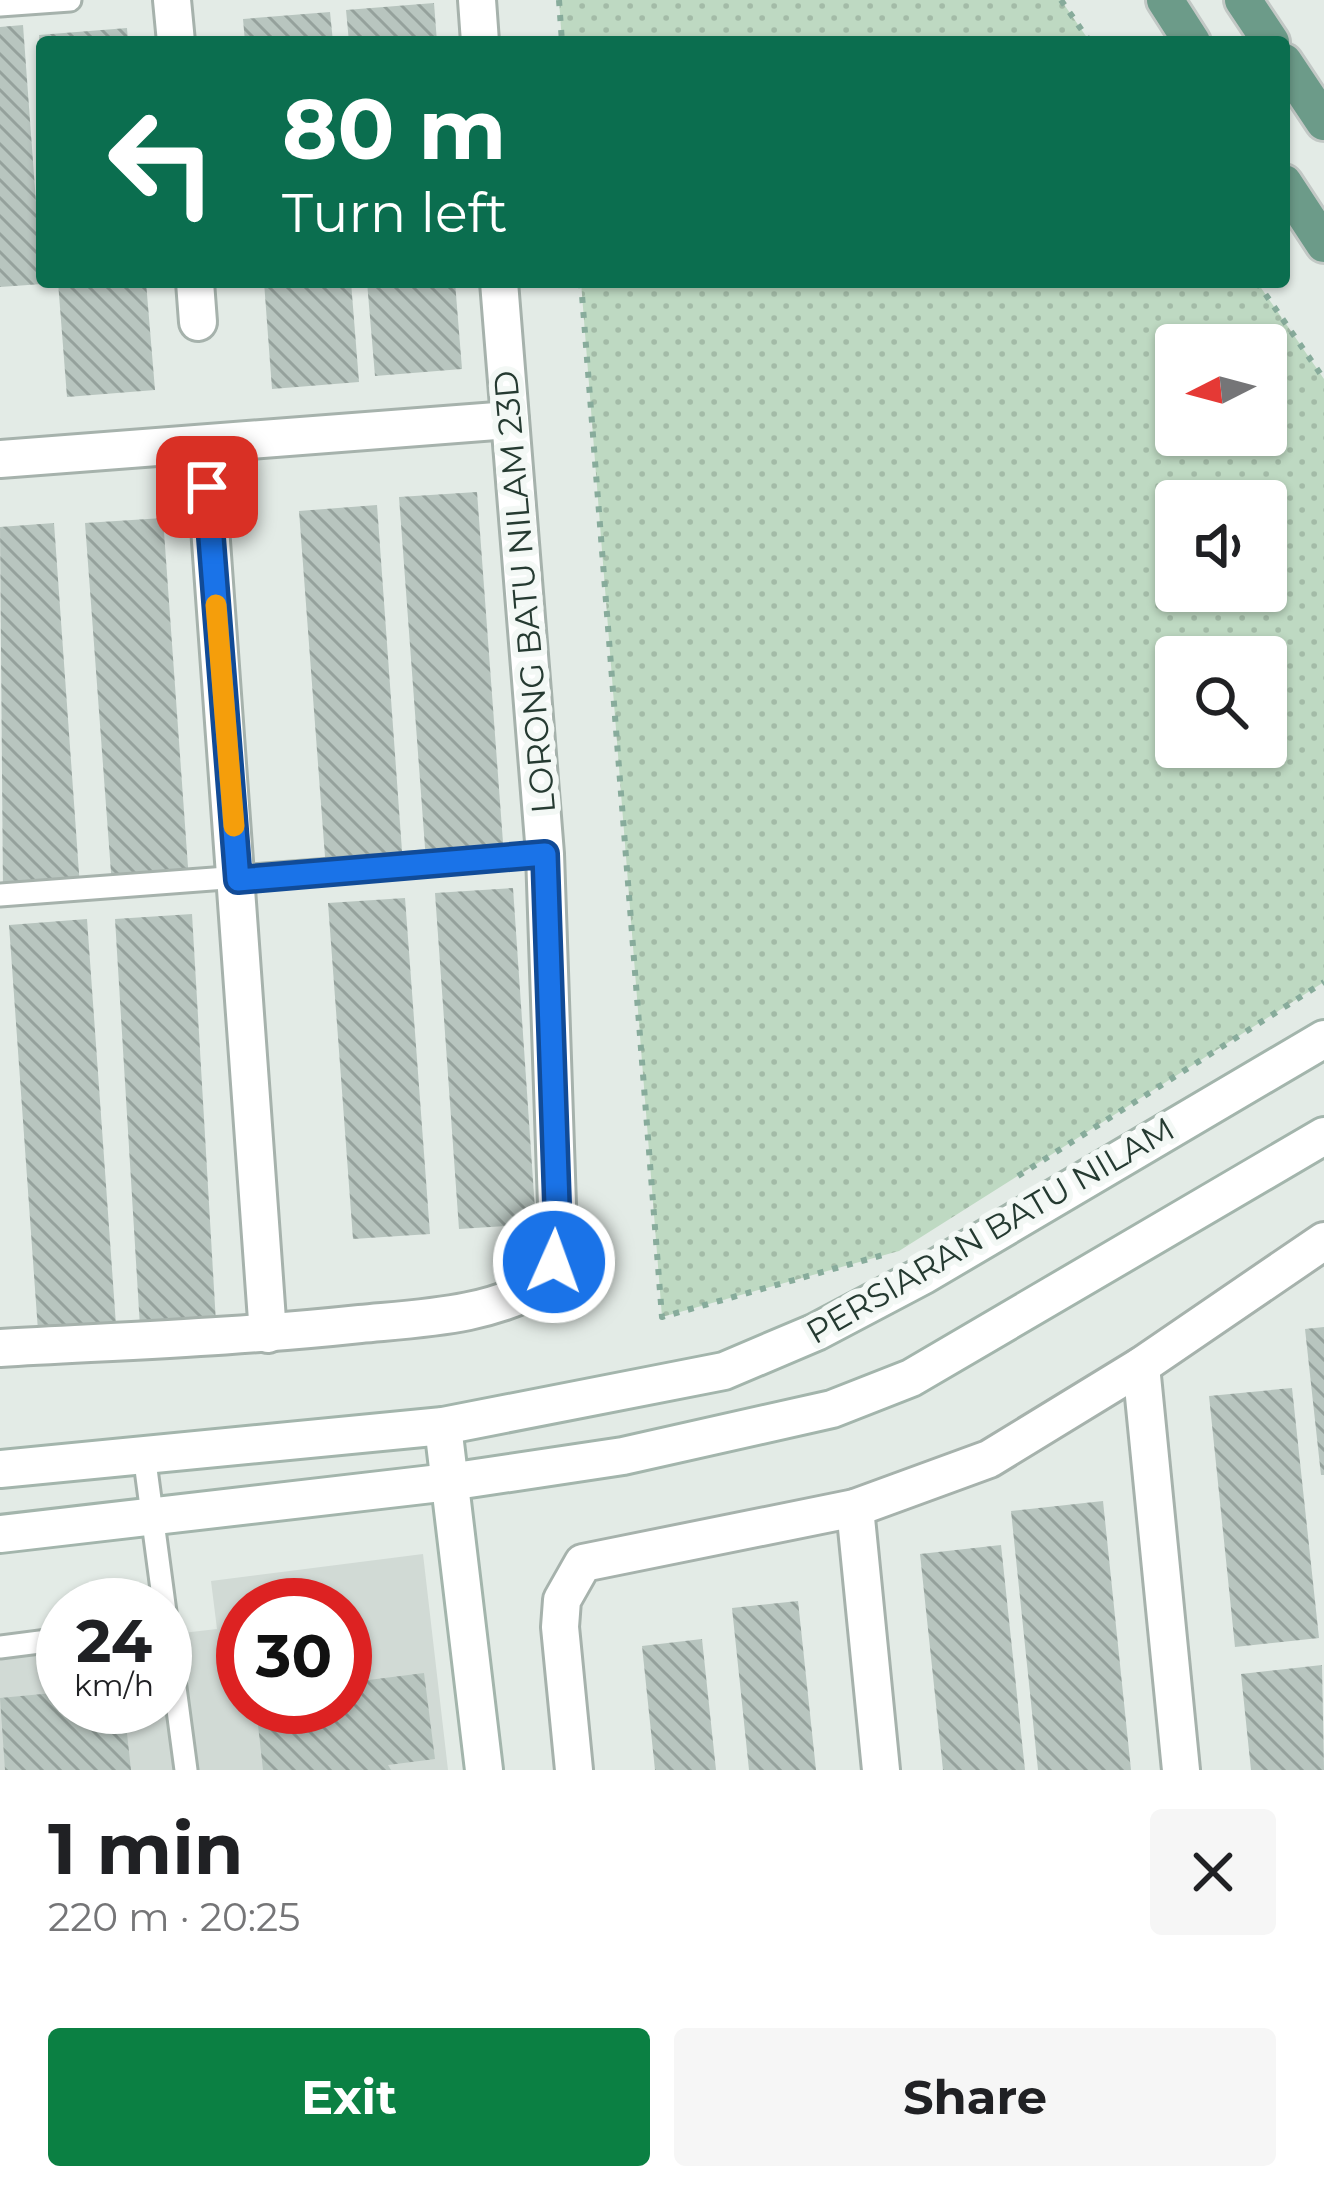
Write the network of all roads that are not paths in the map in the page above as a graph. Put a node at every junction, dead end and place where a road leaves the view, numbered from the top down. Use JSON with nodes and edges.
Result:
{"nodes":[{"id":1,"x":70,"y":0,"type":"edge"},
{"id":2,"x":172,"y":0,"type":"edge"},
{"id":3,"x":477,"y":0,"type":"edge"},
{"id":4,"x":1165,"y":0,"type":"edge"},
{"id":5,"x":1243,"y":0,"type":"edge"},
{"id":6,"x":0,"y":5,"type":"edge"},
{"id":7,"x":175,"y":36,"type":"edge"},
{"id":8,"x":480,"y":36,"type":"edge"},
{"id":9,"x":1188,"y":36,"type":"edge"},
{"id":10,"x":1267,"y":36,"type":"edge"},
{"id":11,"x":1290,"y":71,"type":"edge"},
{"id":12,"x":1324,"y":122,"type":"edge"},
{"id":13,"x":1290,"y":192,"type":"edge"},
{"id":14,"x":1324,"y":244,"type":"edge"},
{"id":15,"x":195,"y":288,"type":"edge"},
{"id":16,"x":499,"y":288,"type":"edge"},
{"id":17,"x":198,"y":322,"type":"dead end"},
{"id":18,"x":510,"y":420,"type":"junction"},
{"id":19,"x":204,"y":443,"type":"junction"},
{"id":20,"x":0,"y":459,"type":"edge"},
{"id":21,"x":545,"y":854,"type":"junction"},
{"id":22,"x":238,"y":880,"type":"junction"},
{"id":23,"x":0,"y":895,"type":"edge"},
{"id":24,"x":1324,"y":1040,"type":"edge"},
{"id":25,"x":1324,"y":1136,"type":"edge"},
{"id":26,"x":1324,"y":1241,"type":"edge"},
{"id":27,"x":268,"y":1334,"type":"junction"},
{"id":28,"x":0,"y":1348,"type":"edge"},
{"id":29,"x":1141,"y":1366,"type":"junction"},
{"id":30,"x":443,"y":1426,"type":"junction"},
{"id":31,"x":144,"y":1454,"type":"junction"},
{"id":32,"x":0,"y":1469,"type":"edge"},
{"id":33,"x":449,"y":1482,"type":"junction"},
{"id":34,"x":855,"y":1508,"type":"junction"},
{"id":35,"x":152,"y":1516,"type":"junction"},
{"id":36,"x":0,"y":1534,"type":"edge"},
{"id":37,"x":160,"y":1578,"type":"edge"},
{"id":38,"x":36,"y":1642,"type":"edge"},
{"id":39,"x":0,"y":1647,"type":"edge"},
{"id":40,"x":181,"y":1734,"type":"edge"},
{"id":41,"x":186,"y":1770,"type":"edge"},
{"id":42,"x":484,"y":1770,"type":"edge"},
{"id":43,"x":574,"y":1770,"type":"edge"},
{"id":44,"x":881,"y":1770,"type":"edge"},
{"id":45,"x":1181,"y":1770,"type":"edge"}],
"edges":[{"from":1,"to":6,"type":"lane"},
{"from":2,"to":7,"type":"street"},
{"from":3,"to":8,"type":"street"},
{"from":4,"to":9,"type":"main road"},
{"from":5,"to":10,"type":"main road"},
{"from":11,"to":12,"type":"main road"},
{"from":13,"to":14,"type":"main road"},
{"from":15,"to":17,"type":"street"},
{"from":16,"to":18,"type":"street","name":"LORONG BATU NILAM 23D"},
{"from":18,"to":19,"type":"street"},
{"from":18,"to":21,"type":"street","name":"LORONG BATU NILAM 23D"},
{"from":19,"to":20,"type":"street"},
{"from":19,"to":22,"type":"street"},
{"from":21,"to":22,"type":"lane"},
{"from":21,"to":27,"type":"street","name":"LORONG BATU NILAM 23D"},
{"from":22,"to":23,"type":"lane"},
{"from":22,"to":27,"type":"street"},
{"from":24,"to":30,"type":"street","name":"PERSIARAN BATU NILAM"},
{"from":25,"to":33,"type":"street"},
{"from":26,"to":29,"type":"street"},
{"from":27,"to":28,"type":"street"},
{"from":29,"to":34,"type":"street"},
{"from":29,"to":45,"type":"street"},
{"from":30,"to":31,"type":"street","name":"PERSIARAN BATU NILAM"},
{"from":30,"to":33,"type":"street"},
{"from":31,"to":32,"type":"street","name":"PERSIARAN BATU NILAM"},
{"from":31,"to":35,"type":"lane"},
{"from":33,"to":35,"type":"street"},
{"from":33,"to":42,"type":"street"},
{"from":34,"to":43,"type":"street"},
{"from":34,"to":44,"type":"street"},
{"from":35,"to":36,"type":"street"},
{"from":35,"to":37,"type":"lane"},
{"from":38,"to":39,"type":"lane"},
{"from":40,"to":41,"type":"lane"}]}
